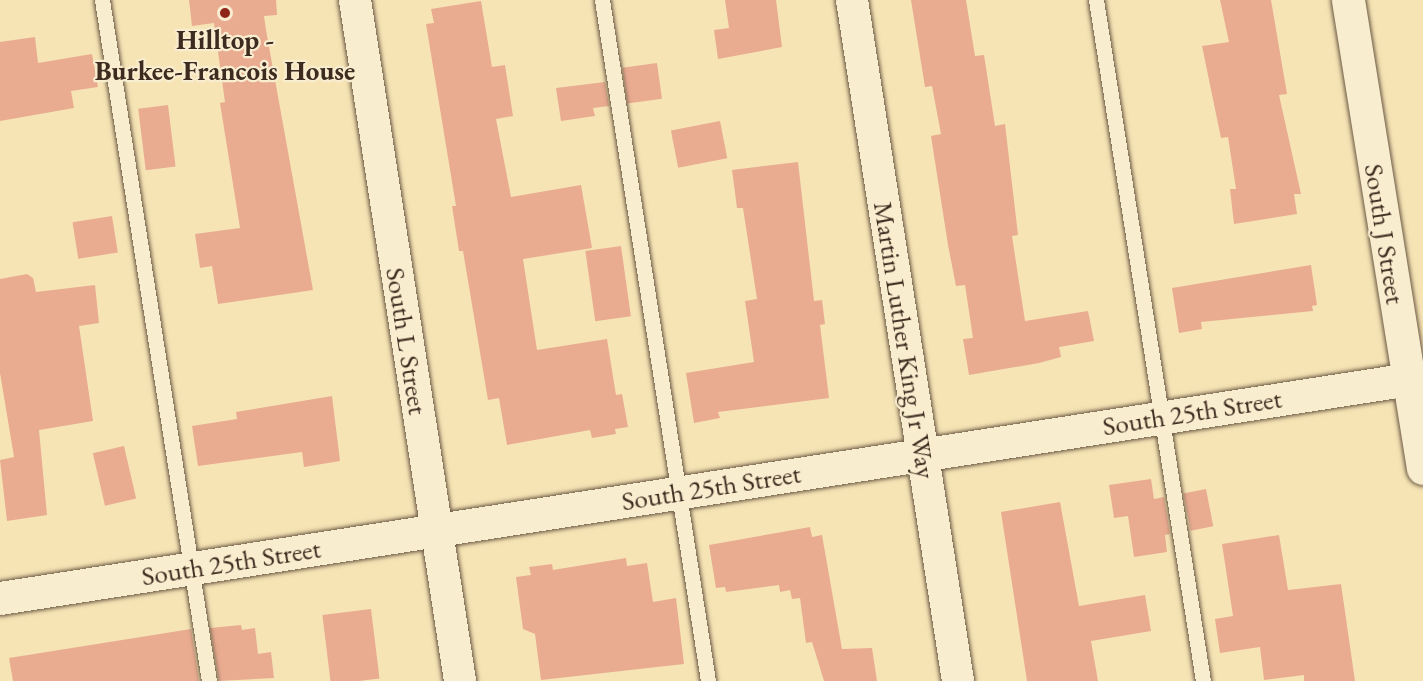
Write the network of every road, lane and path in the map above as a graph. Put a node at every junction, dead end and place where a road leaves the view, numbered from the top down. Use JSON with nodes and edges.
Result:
{"nodes":[{"id":1,"x":102,"y":0,"type":"edge"},
{"id":2,"x":355,"y":0,"type":"edge"},
{"id":3,"x":602,"y":0,"type":"edge"},
{"id":4,"x":852,"y":0,"type":"edge"},
{"id":5,"x":1096,"y":0,"type":"edge"},
{"id":6,"x":1348,"y":0,"type":"edge"},
{"id":7,"x":1416,"y":378,"type":"edge"},
{"id":8,"x":1161,"y":417,"type":"junction"},
{"id":9,"x":922,"y":454,"type":"junction"},
{"id":10,"x":1423,"y":468,"type":"edge"},
{"id":11,"x":678,"y":492,"type":"junction"},
{"id":12,"x":436,"y":530,"type":"junction"},
{"id":13,"x":191,"y":568,"type":"junction"},
{"id":14,"x":0,"y":598,"type":"edge"},
{"id":15,"x":209,"y":681,"type":"edge"},
{"id":16,"x":460,"y":681,"type":"edge"},
{"id":17,"x":708,"y":681,"type":"edge"},
{"id":18,"x":958,"y":681,"type":"edge"},
{"id":19,"x":1203,"y":681,"type":"edge"}],
"edges":[{"from":1,"to":13,"type":"lane"},
{"from":2,"to":12,"type":"street","name":"South L Street"},
{"from":3,"to":11,"type":"lane"},
{"from":4,"to":9,"type":"street","name":"Martin Luther King Jr Way"},
{"from":5,"to":8,"type":"lane"},
{"from":6,"to":7,"type":"street","name":"South J Street"},
{"from":7,"to":8,"type":"street","name":"South 25th Street"},
{"from":7,"to":10,"type":"street","name":"South J Street"},
{"from":8,"to":9,"type":"street","name":"South 25th Street"},
{"from":8,"to":19,"type":"lane"},
{"from":9,"to":11,"type":"street","name":"South 25th Street"},
{"from":9,"to":18,"type":"street","name":"Martin Luther King Jr Way"},
{"from":11,"to":12,"type":"street","name":"South 25th Street"},
{"from":11,"to":17,"type":"lane"},
{"from":12,"to":13,"type":"street","name":"South 25th Street"},
{"from":12,"to":16,"type":"street","name":"South L Street"},
{"from":13,"to":14,"type":"street","name":"South 25th Street"},
{"from":13,"to":15,"type":"lane"}]}
